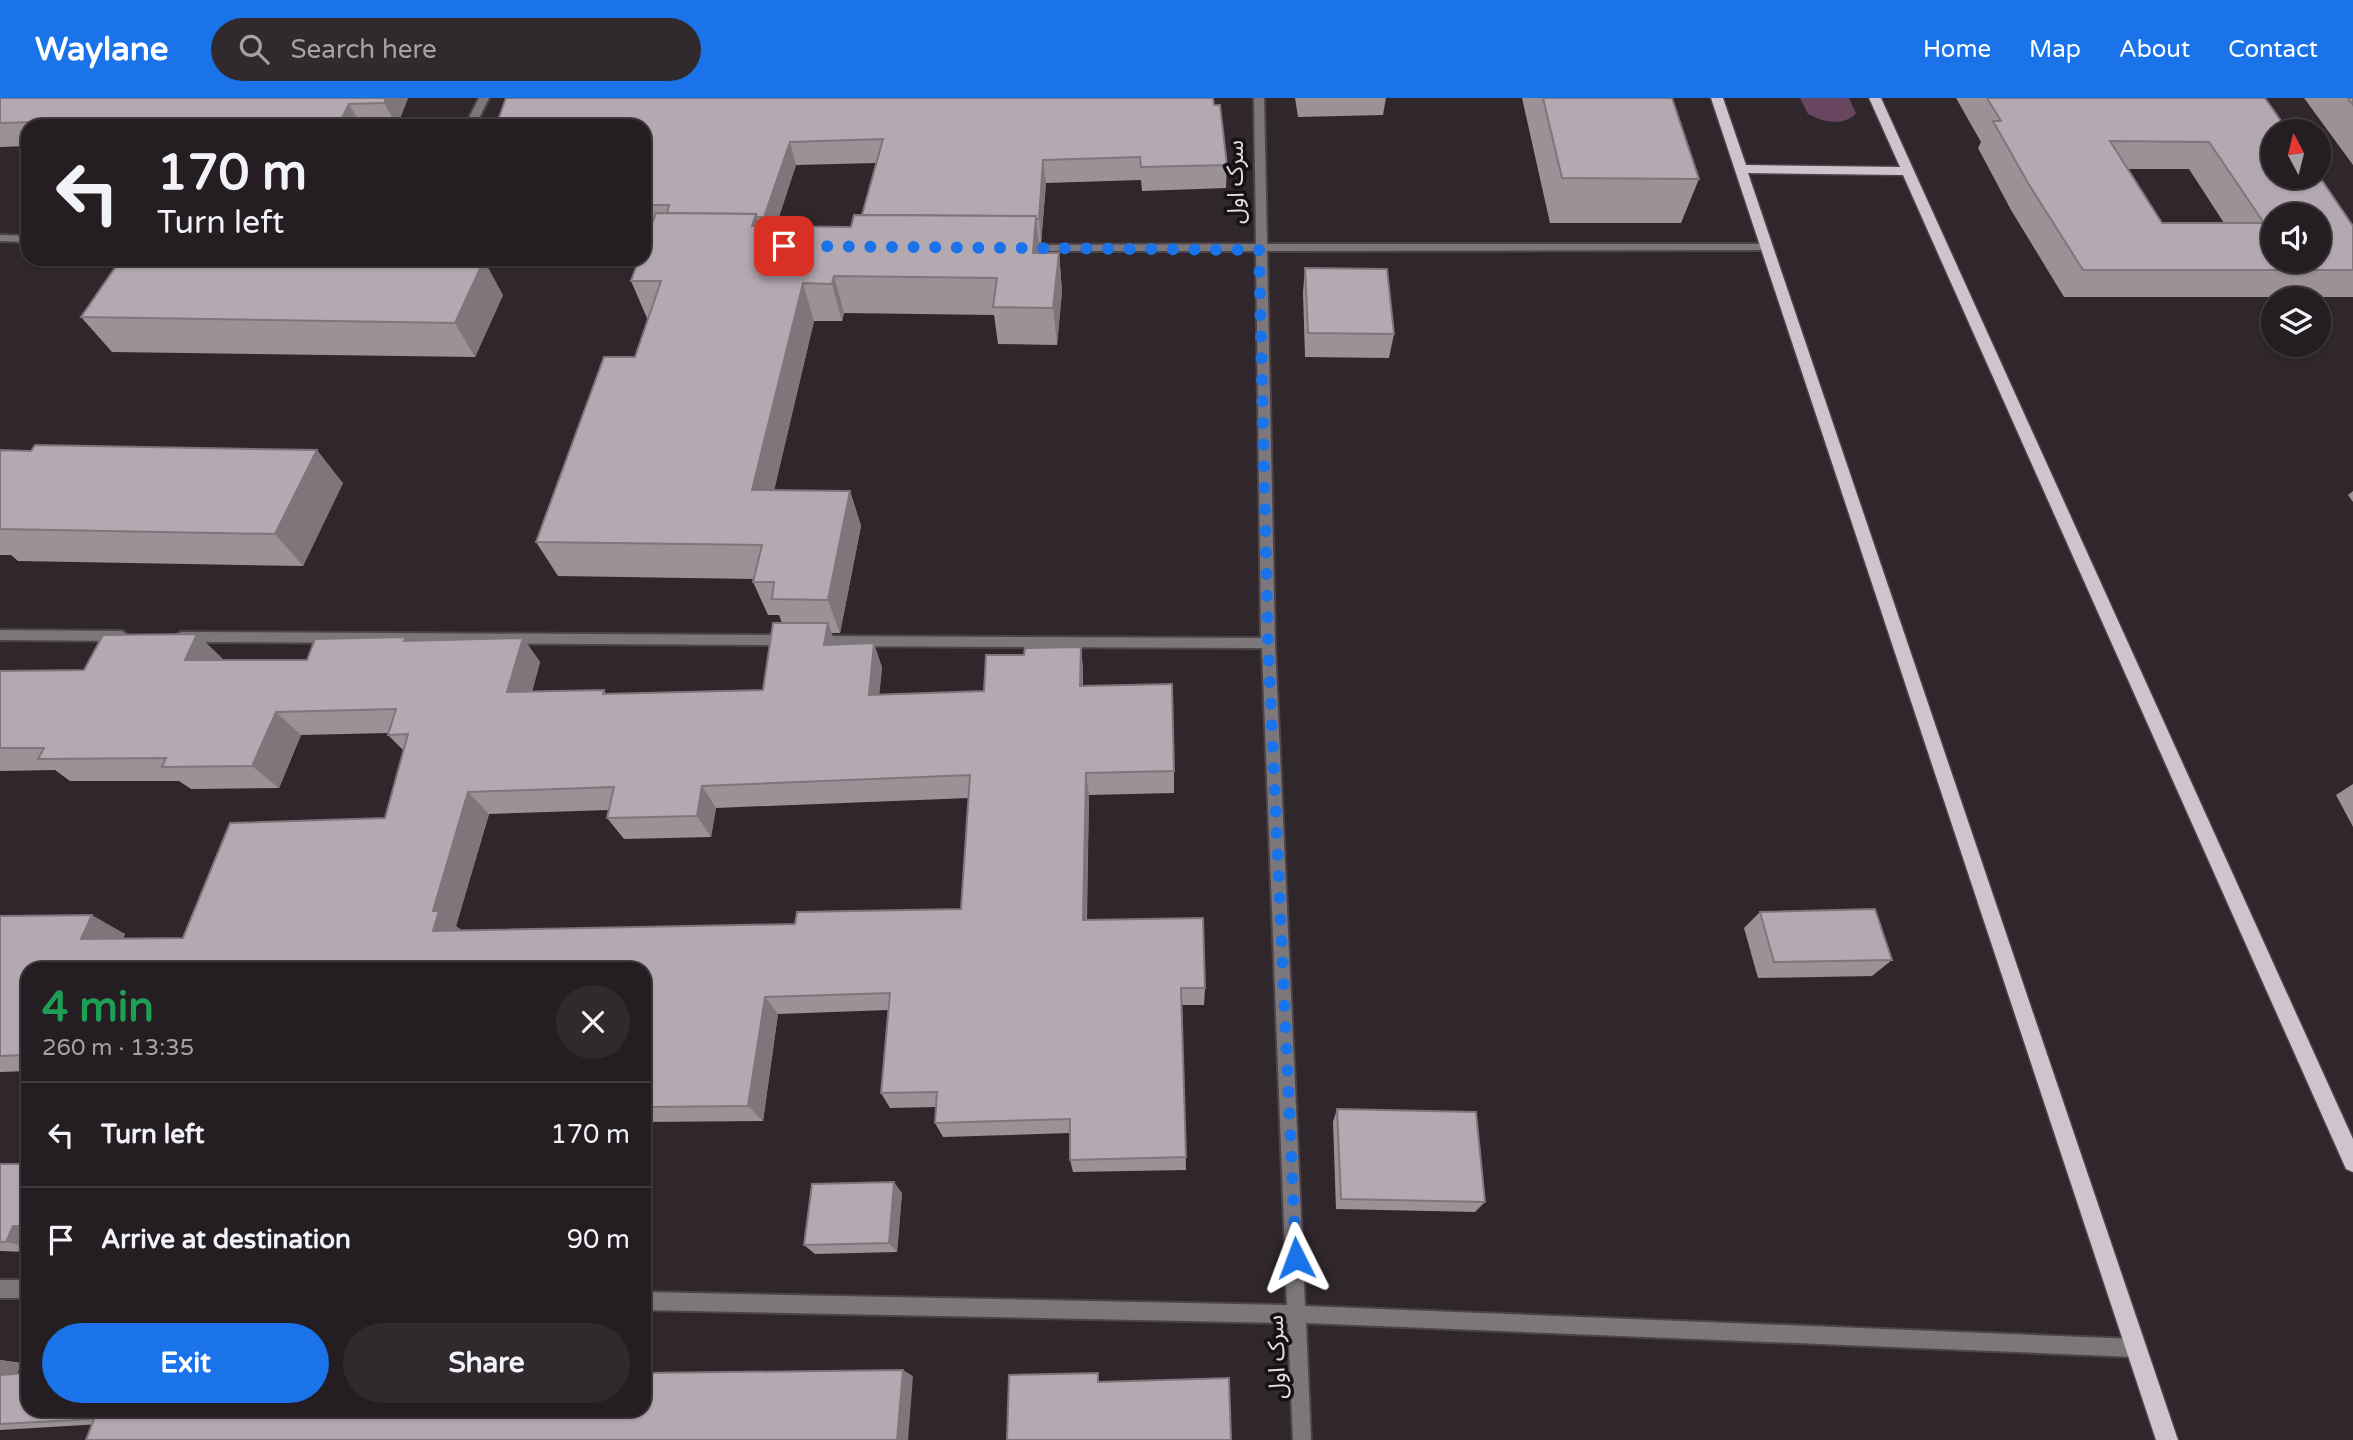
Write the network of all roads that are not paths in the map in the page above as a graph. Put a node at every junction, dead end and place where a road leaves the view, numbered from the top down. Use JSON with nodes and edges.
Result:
{"nodes":[{"id":1,"x":484,"y":98,"type":"edge"},
{"id":2,"x":1259,"y":98,"type":"edge"},
{"id":3,"x":1717,"y":98,"type":"edge"},
{"id":4,"x":1875,"y":98,"type":"edge"},
{"id":5,"x":474,"y":119,"type":"edge"},
{"id":6,"x":1741,"y":169,"type":"junction"},
{"id":7,"x":1910,"y":171,"type":"junction"},
{"id":8,"x":0,"y":238,"type":"edge"},
{"id":9,"x":21,"y":239,"type":"edge"},
{"id":10,"x":1768,"y":247,"type":"junction"},
{"id":11,"x":1007,"y":248,"type":"edge"},
{"id":12,"x":1259,"y":250,"type":"junction"},
{"id":13,"x":0,"y":635,"type":"edge"},
{"id":14,"x":139,"y":636,"type":"edge"},
{"id":15,"x":167,"y":636,"type":"edge"},
{"id":16,"x":1268,"y":643,"type":"junction"},
{"id":17,"x":2353,"y":1162,"type":"edge"},
{"id":18,"x":0,"y":1289,"type":"edge"},
{"id":19,"x":21,"y":1289,"type":"edge"},
{"id":20,"x":651,"y":1301,"type":"edge"},
{"id":21,"x":1298,"y":1314,"type":"junction"},
{"id":22,"x":2135,"y":1348,"type":"junction"},
{"id":23,"x":1302,"y":1440,"type":"edge"},
{"id":24,"x":2167,"y":1440,"type":"edge"}],
"edges":[{"from":1,"to":5,"type":"street"},
{"from":2,"to":12,"type":"street","name":"سرک‌ اول"},
{"from":3,"to":6,"type":"main road"},
{"from":4,"to":7,"type":"main road"},
{"from":6,"to":7,"type":"main road"},
{"from":6,"to":10,"type":"main road"},
{"from":7,"to":17,"type":"main road"},
{"from":8,"to":9,"type":"street"},
{"from":10,"to":12,"type":"street"},
{"from":10,"to":22,"type":"main road"},
{"from":11,"to":12,"type":"street"},
{"from":12,"to":16,"type":"street","name":"سرک‌ اول"},
{"from":13,"to":14,"type":"street"},
{"from":15,"to":16,"type":"street"},
{"from":16,"to":21,"type":"street","name":"سرک‌ اول"},
{"from":18,"to":19,"type":"street"},
{"from":20,"to":21,"type":"street"},
{"from":21,"to":22,"type":"street"},
{"from":21,"to":23,"type":"street","name":"سرک‌ اول"},
{"from":22,"to":24,"type":"main road"}]}
